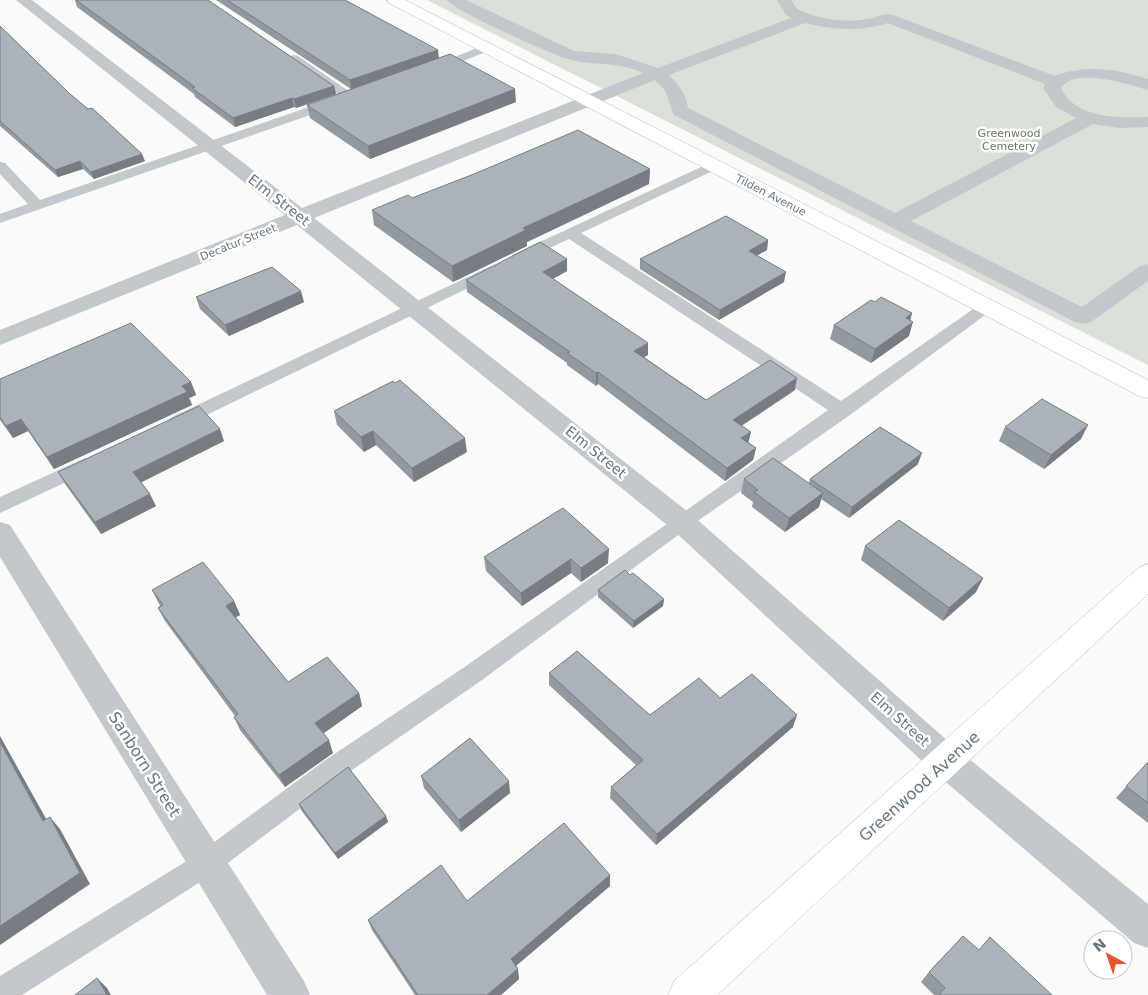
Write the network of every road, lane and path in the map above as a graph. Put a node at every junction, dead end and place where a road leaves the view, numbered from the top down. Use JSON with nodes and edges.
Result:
{"nodes":[{"id":1,"x":23,"y":0,"type":"edge"},
{"id":2,"x":394,"y":0,"type":"edge"},
{"id":3,"x":454,"y":0,"type":"edge"},
{"id":4,"x":784,"y":0,"type":"edge"},
{"id":5,"x":804,"y":18,"type":"junction"},
{"id":6,"x":487,"y":48,"type":"junction"},
{"id":7,"x":286,"y":54,"type":"edge"},
{"id":8,"x":424,"y":71,"type":"edge"},
{"id":9,"x":655,"y":74,"type":"junction"},
{"id":10,"x":1055,"y":82,"type":"junction"},
{"id":11,"x":1148,"y":85,"type":"edge"},
{"id":12,"x":587,"y":100,"type":"junction"},
{"id":13,"x":1090,"y":118,"type":"junction"},
{"id":14,"x":1148,"y":122,"type":"edge"},
{"id":15,"x":210,"y":146,"type":"junction"},
{"id":16,"x":714,"y":165,"type":"junction"},
{"id":17,"x":0,"y":166,"type":"edge"},
{"id":18,"x":38,"y":206,"type":"junction"},
{"id":19,"x":300,"y":216,"type":"junction"},
{"id":20,"x":0,"y":219,"type":"edge"},
{"id":21,"x":894,"y":221,"type":"junction"},
{"id":22,"x":569,"y":232,"type":"junction"},
{"id":23,"x":1148,"y":271,"type":"edge"},
{"id":24,"x":988,"y":307,"type":"junction"},
{"id":25,"x":414,"y":308,"type":"junction"},
{"id":26,"x":0,"y":338,"type":"edge"},
{"id":27,"x":1148,"y":390,"type":"edge"},
{"id":28,"x":843,"y":411,"type":"junction"},
{"id":29,"x":162,"y":428,"type":"edge"},
{"id":30,"x":99,"y":459,"type":"edge"},
{"id":31,"x":0,"y":506,"type":"edge"},
{"id":32,"x":682,"y":522,"type":"junction"},
{"id":33,"x":0,"y":533,"type":"edge"},
{"id":34,"x":1148,"y":576,"type":"edge"},
{"id":35,"x":946,"y":761,"type":"junction"},
{"id":36,"x":207,"y":863,"type":"junction"},
{"id":37,"x":1148,"y":929,"type":"edge"},
{"id":38,"x":0,"y":993,"type":"edge"},
{"id":39,"x":290,"y":995,"type":"edge"},
{"id":40,"x":688,"y":995,"type":"edge"}],
"edges":[{"from":1,"to":15,"type":"street","name":"Elm Street"},
{"from":2,"to":6,"type":"street","name":"Tilden Avenue"},
{"from":3,"to":9,"type":"street"},
{"from":4,"to":5,"type":"street"},
{"from":5,"to":9,"type":"street","name":"Decatur Street"},
{"from":5,"to":10,"type":"street"},
{"from":6,"to":8,"type":"lane"},
{"from":6,"to":12,"type":"street","name":"Tilden Avenue"},
{"from":7,"to":15,"type":"lane"},
{"from":9,"to":12,"type":"street","name":"Decatur Street"},
{"from":9,"to":21,"type":"street"},
{"from":10,"to":11,"type":"street"},
{"from":10,"to":13,"type":"street"},
{"from":12,"to":16,"type":"street","name":"Tilden Avenue"},
{"from":12,"to":19,"type":"street","name":"Decatur Street"},
{"from":13,"to":14,"type":"street"},
{"from":13,"to":21,"type":"street"},
{"from":15,"to":18,"type":"lane"},
{"from":15,"to":19,"type":"street","name":"Elm Street"},
{"from":16,"to":22,"type":"lane"},
{"from":16,"to":24,"type":"street","name":"Tilden Avenue"},
{"from":17,"to":18,"type":"lane"},
{"from":18,"to":20,"type":"lane"},
{"from":19,"to":25,"type":"street","name":"Elm Street"},
{"from":19,"to":26,"type":"street","name":"Decatur Street"},
{"from":21,"to":23,"type":"street"},
{"from":22,"to":25,"type":"lane"},
{"from":22,"to":28,"type":"lane"},
{"from":24,"to":27,"type":"street","name":"Tilden Avenue"},
{"from":24,"to":28,"type":"lane"},
{"from":25,"to":29,"type":"lane"},
{"from":25,"to":32,"type":"street","name":"Elm Street"},
{"from":28,"to":32,"type":"lane"},
{"from":30,"to":31,"type":"lane"},
{"from":32,"to":35,"type":"street","name":"Elm Street"},
{"from":32,"to":36,"type":"lane"},
{"from":33,"to":36,"type":"street","name":"Sanborn Street"},
{"from":34,"to":35,"type":"street","name":"Greenwood Avenue"},
{"from":35,"to":37,"type":"street","name":"Elm Street"},
{"from":35,"to":40,"type":"street","name":"Greenwood Avenue"},
{"from":36,"to":38,"type":"lane"},
{"from":36,"to":39,"type":"street","name":"Sanborn Street"}]}
